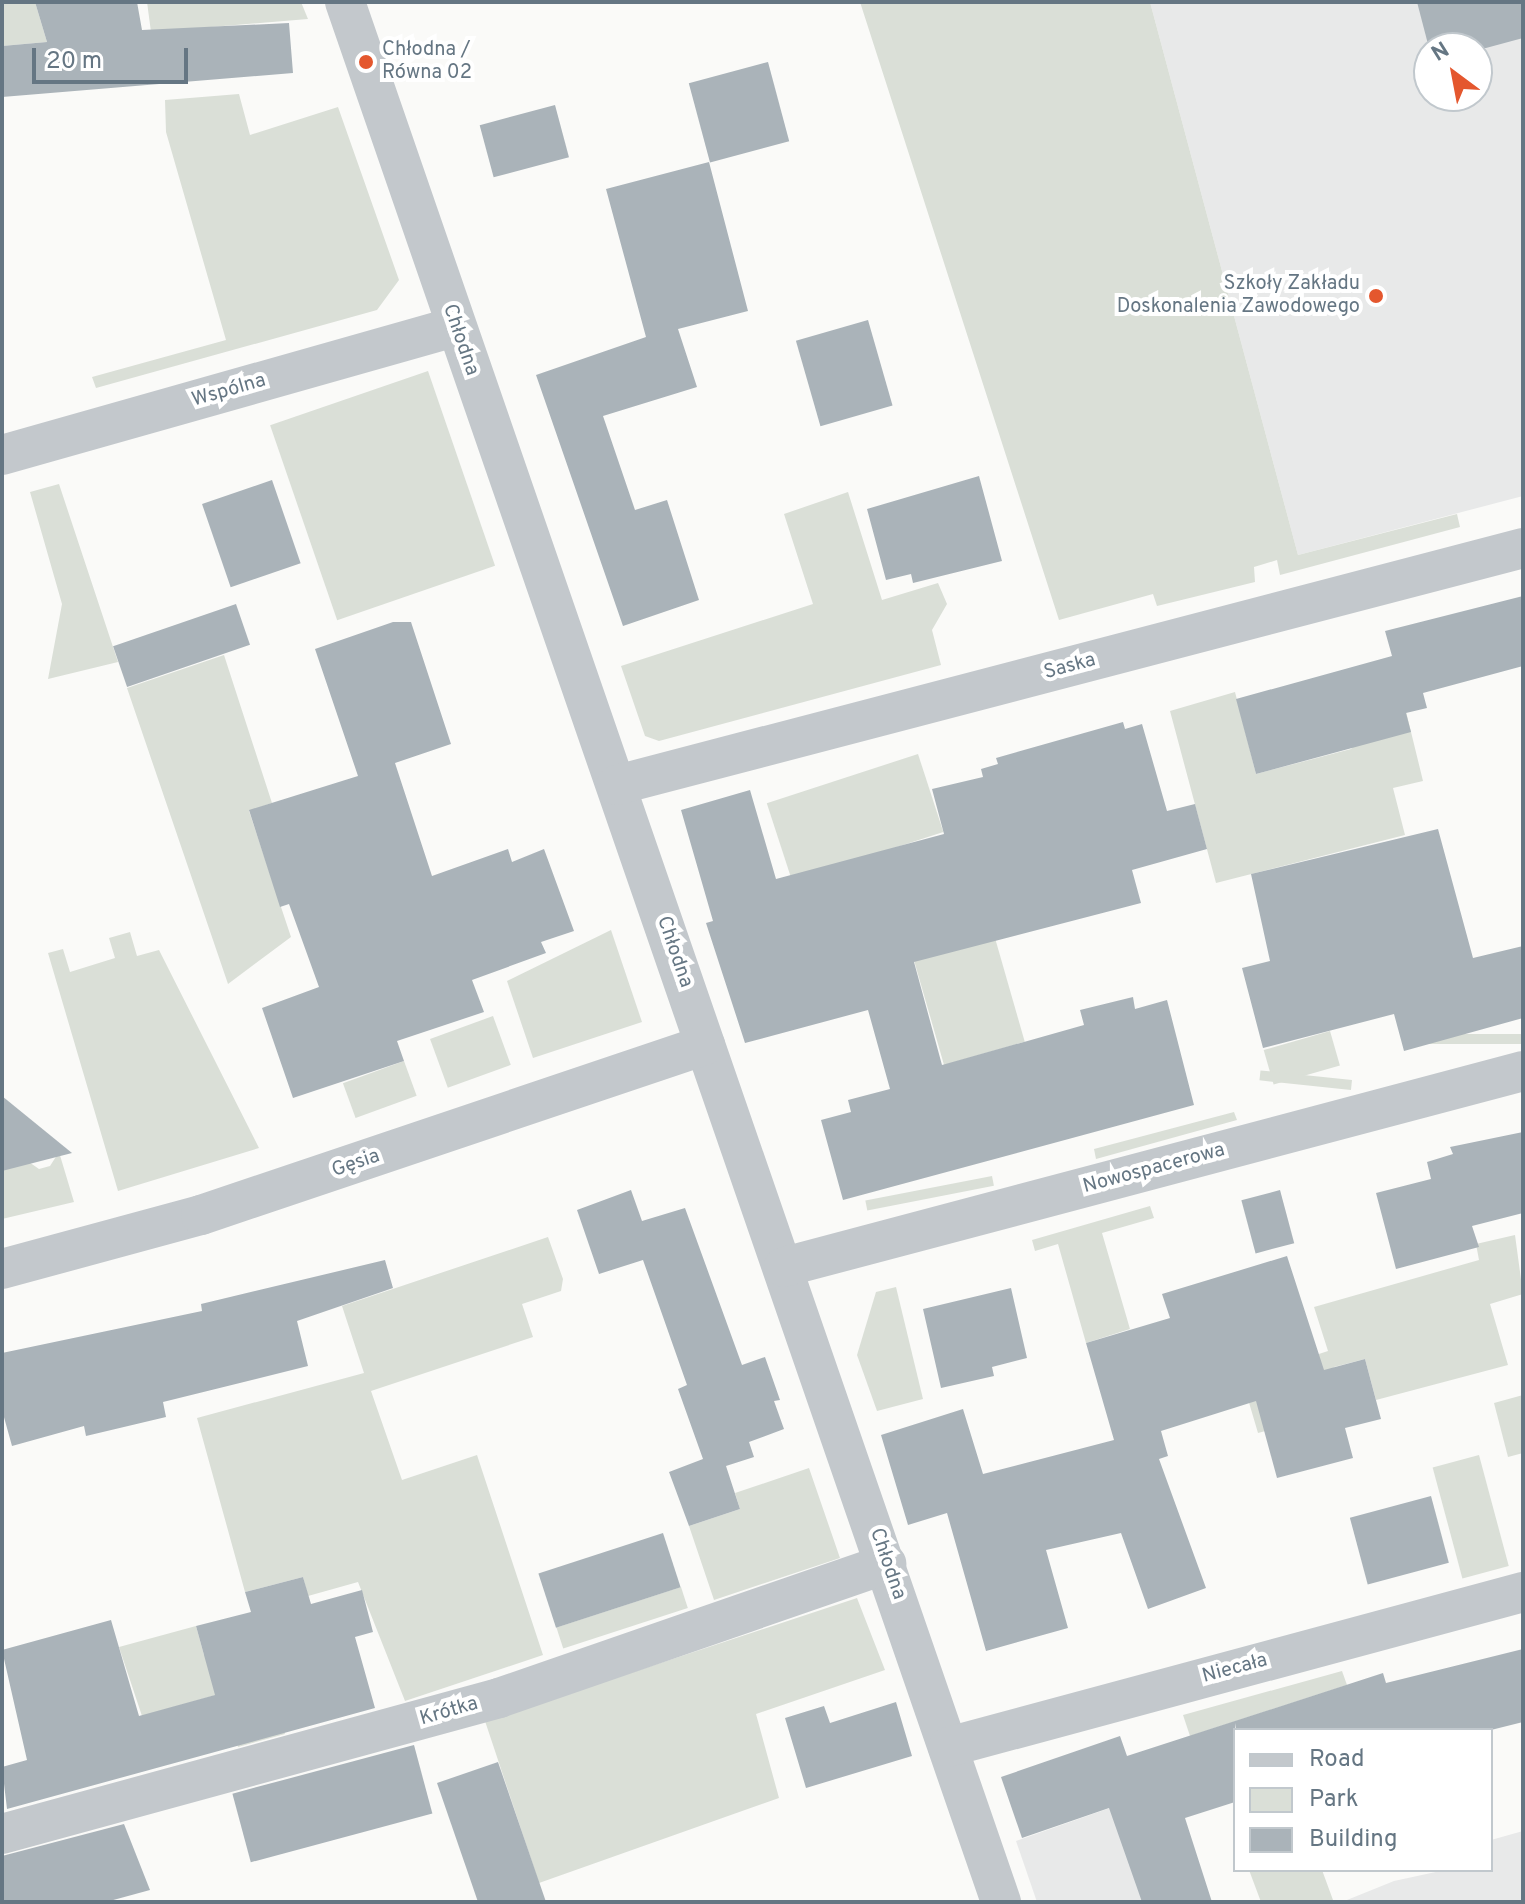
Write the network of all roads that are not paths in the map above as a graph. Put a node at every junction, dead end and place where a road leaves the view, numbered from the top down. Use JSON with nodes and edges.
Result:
{"nodes":[{"id":1,"x":345,"y":2,"type":"edge"},
{"id":2,"x":455,"y":327,"type":"junction"},
{"id":3,"x":2,"y":455,"type":"edge"},
{"id":4,"x":1523,"y":548,"type":"edge"},
{"id":5,"x":617,"y":785,"type":"junction"},
{"id":6,"x":705,"y":1045,"type":"junction"},
{"id":7,"x":1523,"y":1071,"type":"edge"},
{"id":8,"x":784,"y":1267,"type":"junction"},
{"id":9,"x":2,"y":1269,"type":"edge"},
{"id":10,"x":887,"y":1564,"type":"junction"},
{"id":11,"x":1523,"y":1592,"type":"edge"},
{"id":12,"x":948,"y":1747,"type":"junction"},
{"id":13,"x":2,"y":1834,"type":"edge"},
{"id":14,"x":1001,"y":1902,"type":"edge"}],
"edges":[{"from":1,"to":2,"type":"street","name":"Chłodna"},
{"from":2,"to":3,"type":"street","name":"Wspólna"},
{"from":2,"to":5,"type":"street","name":"Chłodna"},
{"from":4,"to":5,"type":"street","name":"Saska"},
{"from":5,"to":6,"type":"street","name":"Chłodna"},
{"from":6,"to":8,"type":"street","name":"Chłodna"},
{"from":6,"to":9,"type":"street","name":"Gęsia"},
{"from":7,"to":8,"type":"street","name":"Nowospacerowa"},
{"from":8,"to":10,"type":"street","name":"Chłodna"},
{"from":10,"to":12,"type":"street","name":"Chłodna"},
{"from":10,"to":13,"type":"street","name":"Krótka"},
{"from":11,"to":12,"type":"street","name":"Niecała"},
{"from":12,"to":14,"type":"street","name":"Chłodna"}]}
